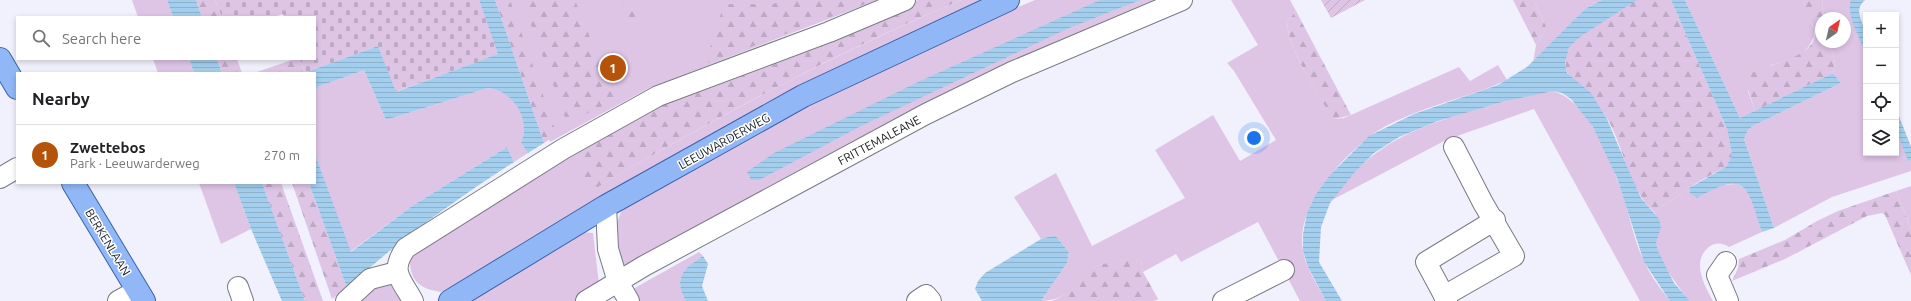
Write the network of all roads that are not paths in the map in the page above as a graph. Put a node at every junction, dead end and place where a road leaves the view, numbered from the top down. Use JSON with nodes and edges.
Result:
{"nodes":[{"id":1,"x":905,"y":0,"type":"edge"},
{"id":2,"x":1008,"y":0,"type":"edge"},
{"id":3,"x":1182,"y":0,"type":"edge"},
{"id":4,"x":0,"y":59,"type":"edge"},
{"id":5,"x":16,"y":86,"type":"edge"},
{"id":6,"x":1454,"y":147,"type":"dead end"},
{"id":7,"x":16,"y":169,"type":"edge"},
{"id":8,"x":0,"y":178,"type":"edge"},
{"id":9,"x":74,"y":184,"type":"edge"},
{"id":10,"x":606,"y":206,"type":"junction"},
{"id":11,"x":1495,"y":220,"type":"junction"},
{"id":12,"x":1726,"y":262,"type":"dead end"},
{"id":13,"x":1284,"y":270,"type":"dead end"},
{"id":14,"x":397,"y":272,"type":"junction"},
{"id":15,"x":618,"y":282,"type":"junction"},
{"id":16,"x":141,"y":296,"type":"edge"},
{"id":17,"x":1446,"y":299,"type":"edge"},
{"id":18,"x":118,"y":301,"type":"edge"},
{"id":19,"x":346,"y":301,"type":"edge"},
{"id":20,"x":413,"y":301,"type":"edge"},
{"id":21,"x":450,"y":301,"type":"edge"},
{"id":22,"x":586,"y":301,"type":"edge"},
{"id":23,"x":629,"y":301,"type":"edge"},
{"id":24,"x":917,"y":301,"type":"edge"},
{"id":25,"x":931,"y":301,"type":"edge"},
{"id":26,"x":1223,"y":301,"type":"edge"},
{"id":27,"x":1728,"y":301,"type":"edge"}],
"edges":[{"from":1,"to":14,"type":"street"},
{"from":2,"to":10,"type":"main road","name":"LEEUWARDERWEG"},
{"from":3,"to":15,"type":"street","name":"FRITTEMALEANE"},
{"from":4,"to":5,"type":"main road"},
{"from":6,"to":11,"type":"street"},
{"from":7,"to":8,"type":"street"},
{"from":9,"to":16,"type":"main road","name":"BERKENLAAN"},
{"from":10,"to":15,"type":"street"},
{"from":10,"to":21,"type":"main road","name":"LEEUWARDERWEG"},
{"from":11,"to":17,"type":"street"},
{"from":11,"to":17,"type":"street"},
{"from":12,"to":27,"type":"street"},
{"from":13,"to":26,"type":"street"},
{"from":14,"to":19,"type":"street"},
{"from":14,"to":20,"type":"street"},
{"from":15,"to":22,"type":"street","name":"FRITTEMALEANE"},
{"from":15,"to":23,"type":"street"},
{"from":16,"to":18,"type":"street"},
{"from":24,"to":25,"type":"street"}]}
